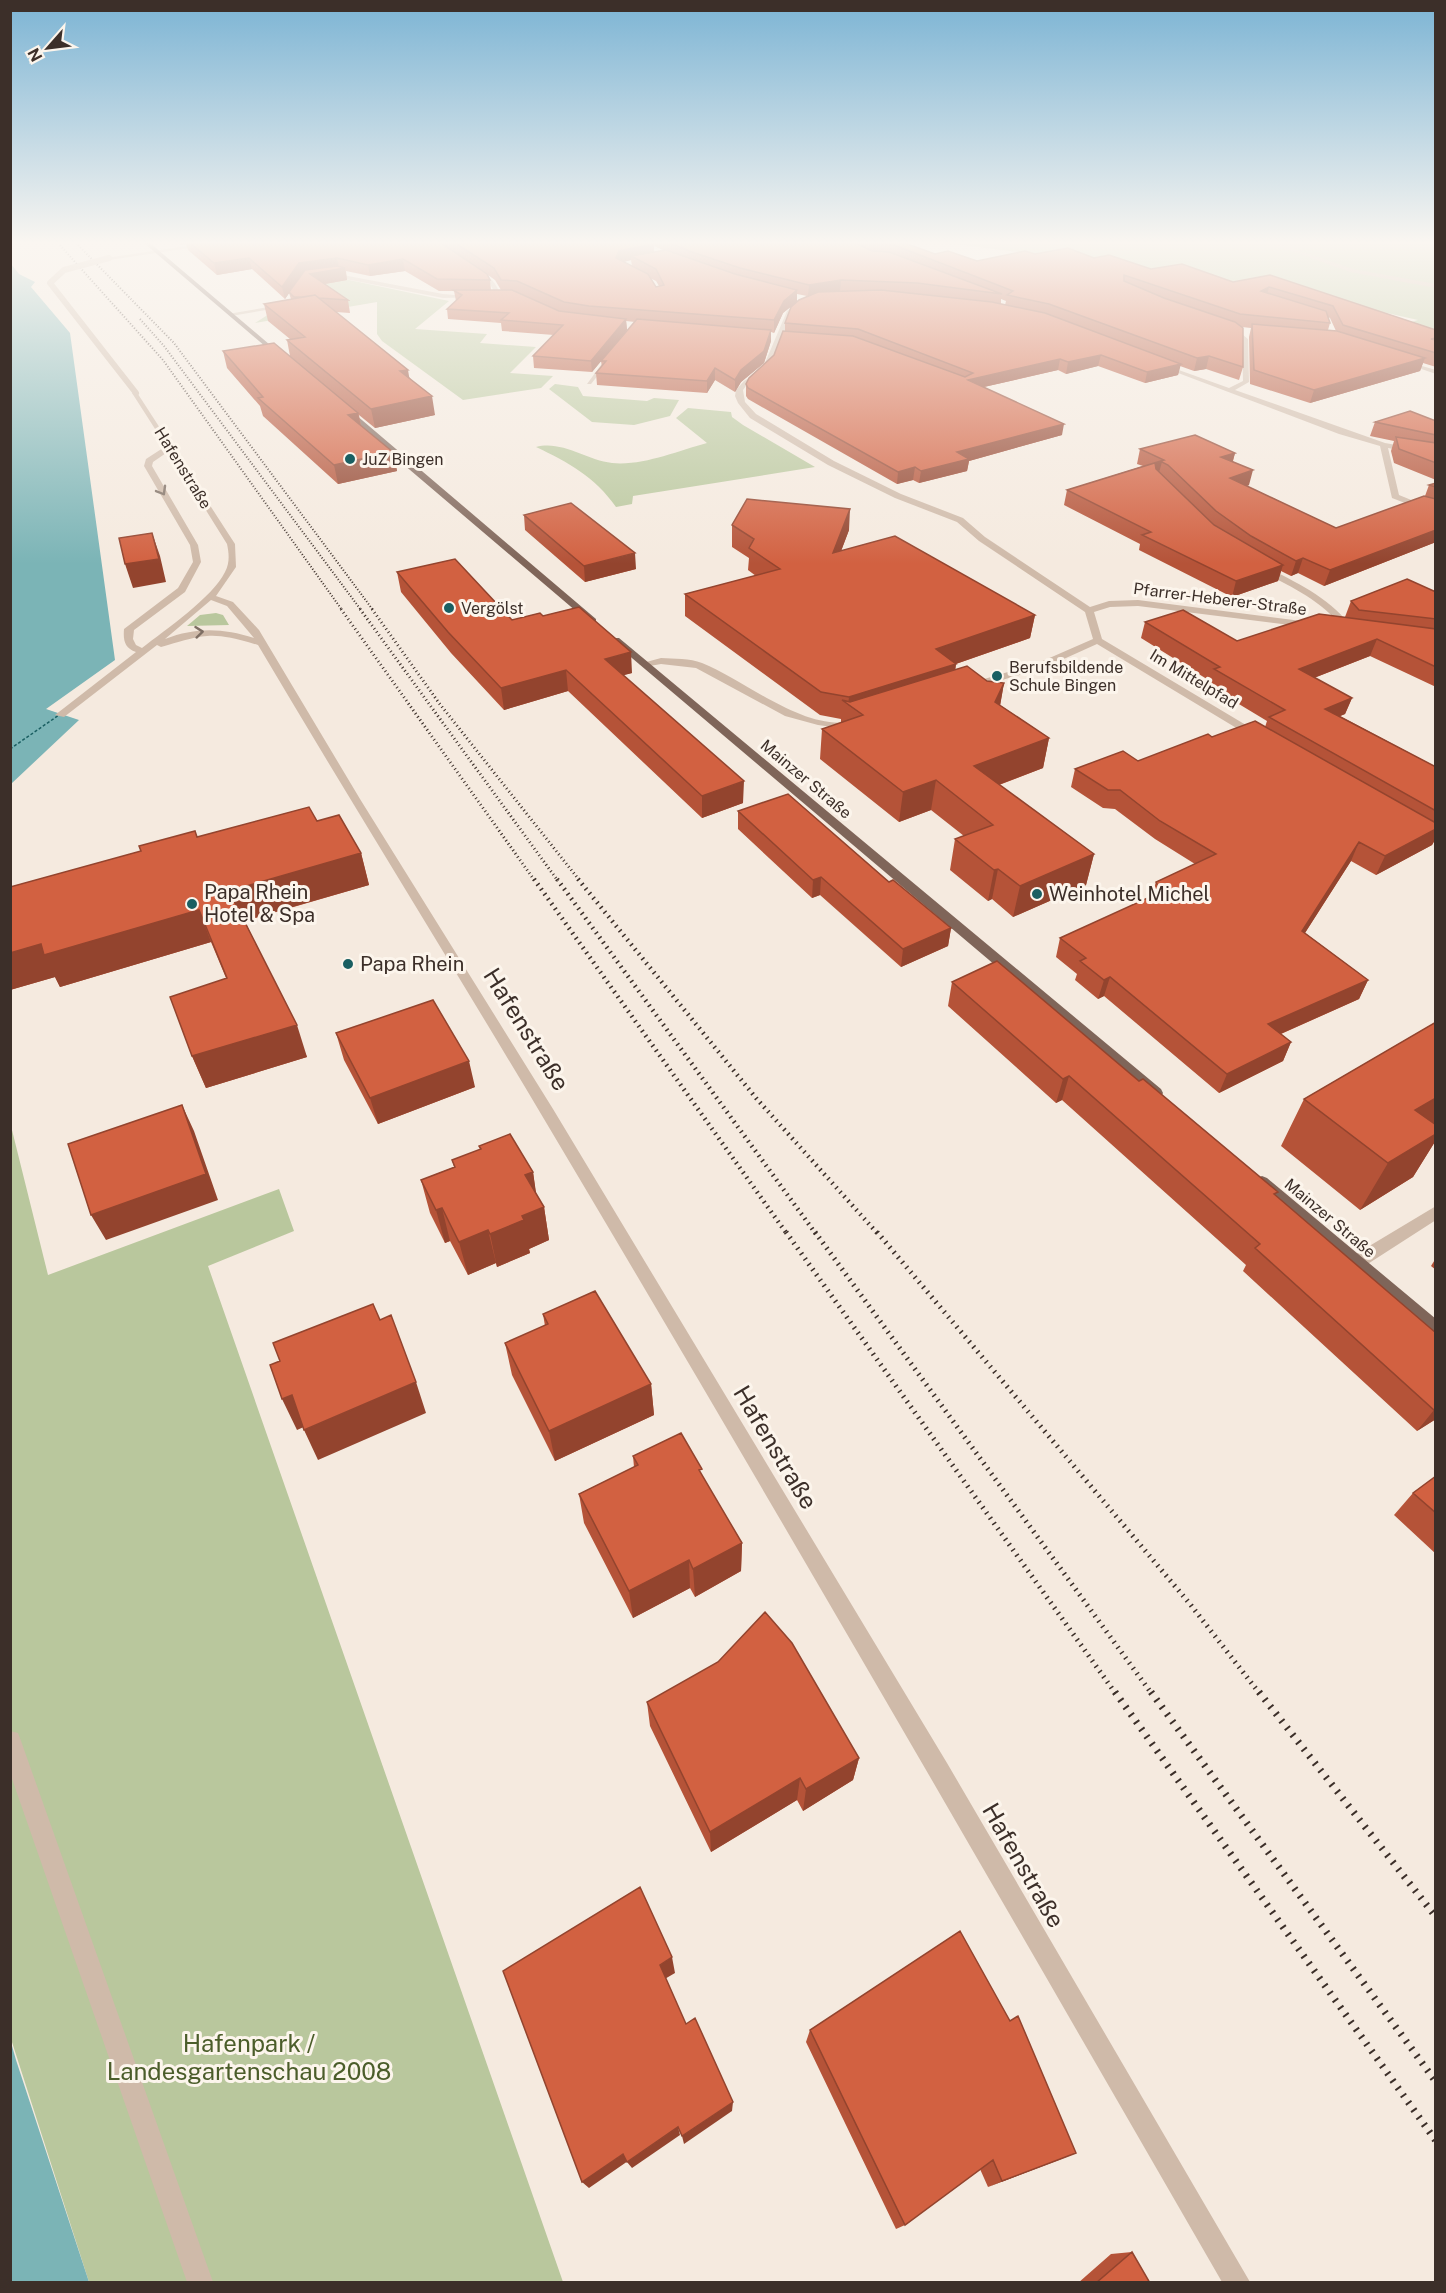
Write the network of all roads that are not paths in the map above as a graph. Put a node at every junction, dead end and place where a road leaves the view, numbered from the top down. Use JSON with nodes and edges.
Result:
{"nodes":[{"id":1,"x":101,"y":350,"type":"edge"},
{"id":2,"x":273,"y":350,"type":"edge"},
{"id":3,"x":773,"y":350,"type":"edge"},
{"id":4,"x":1245,"y":350,"type":"edge"},
{"id":5,"x":614,"y":353,"type":"edge"},
{"id":6,"x":1391,"y":358,"type":"edge"},
{"id":7,"x":288,"y":363,"type":"edge"},
{"id":8,"x":1155,"y":363,"type":"edge"},
{"id":9,"x":1436,"y":372,"type":"edge"},
{"id":10,"x":589,"y":382,"type":"dead end"},
{"id":11,"x":1230,"y":390,"type":"junction"},
{"id":12,"x":341,"y":407,"type":"edge"},
{"id":13,"x":1384,"y":445,"type":"junction"},
{"id":14,"x":170,"y":447,"type":"junction"},
{"id":15,"x":1436,"y":454,"type":"edge"},
{"id":16,"x":1436,"y":513,"type":"edge"},
{"id":17,"x":1255,"y":564,"type":"edge"},
{"id":18,"x":210,"y":597,"type":"junction"},
{"id":19,"x":1089,"y":611,"type":"junction"},
{"id":20,"x":598,"y":626,"type":"edge"},
{"id":21,"x":1327,"y":627,"type":"edge"},
{"id":22,"x":1338,"y":628,"type":"edge"},
{"id":23,"x":1349,"y":630,"type":"junction"},
{"id":24,"x":1360,"y":631,"type":"edge"},
{"id":25,"x":607,"y":633,"type":"edge"},
{"id":26,"x":1098,"y":640,"type":"junction"},
{"id":27,"x":261,"y":643,"type":"junction"},
{"id":28,"x":144,"y":652,"type":"junction"},
{"id":29,"x":644,"y":664,"type":"junction"},
{"id":30,"x":952,"y":692,"type":"edge"},
{"id":31,"x":60,"y":715,"type":"dead end"},
{"id":32,"x":868,"y":719,"type":"edge"},
{"id":33,"x":1265,"y":742,"type":"edge"},
{"id":34,"x":1168,"y":1104,"type":"edge"},
{"id":35,"x":1250,"y":1172,"type":"edge"},
{"id":36,"x":1436,"y":1212,"type":"edge"},
{"id":37,"x":1357,"y":1262,"type":"junction"},
{"id":38,"x":1436,"y":1329,"type":"edge"},
{"id":39,"x":10,"y":1741,"type":"edge"},
{"id":40,"x":200,"y":2283,"type":"edge"},
{"id":41,"x":1237,"y":2283,"type":"edge"}],
"edges":[{"from":1,"to":14,"type":"street","name":"Hafenstraße","bridge":true},
{"from":2,"to":7,"type":"main road"},
{"from":3,"to":19,"type":"street"},
{"from":4,"to":11,"type":"street"},
{"from":5,"to":10,"type":"street"},
{"from":6,"to":9,"type":"street"},
{"from":8,"to":11,"type":"street"},
{"from":11,"to":13,"type":"street"},
{"from":12,"to":20,"type":"main road"},
{"from":13,"to":15,"type":"street"},
{"from":13,"to":16,"type":"street"},
{"from":14,"to":18,"type":"street","name":"Hafenstraße"},
{"from":14,"to":28,"type":"street","one_way":true},
{"from":17,"to":23,"type":"street","name":"Pfarrer-Heberer-Straße"},
{"from":18,"to":27,"type":"street","name":"Hafenstraße"},
{"from":18,"to":28,"type":"street","name":"Hafenstraße"},
{"from":19,"to":21,"type":"street","name":"Pfarrer-Heberer-Straße"},
{"from":19,"to":26,"type":"street"},
{"from":22,"to":23,"type":"street"},
{"from":23,"to":24,"type":"street"},
{"from":25,"to":29,"type":"main road","name":"Mainzer Straße"},
{"from":26,"to":30,"type":"street"},
{"from":26,"to":33,"type":"street","name":"Im Mittelpfad"},
{"from":28,"to":27,"type":"street","name":"Hafenstraße","one_way":true},
{"from":27,"to":41,"type":"street","name":"Hafenstraße"},
{"from":28,"to":31,"type":"street","name":"Hafenstraße"},
{"from":29,"to":32,"type":"street"},
{"from":29,"to":34,"type":"main road","name":"Mainzer Straße"},
{"from":35,"to":37,"type":"main road","name":"Mainzer Straße"},
{"from":36,"to":37,"type":"street"},
{"from":37,"to":38,"type":"main road","name":"Mainzer Straße"},
{"from":39,"to":40,"type":"street"}]}
